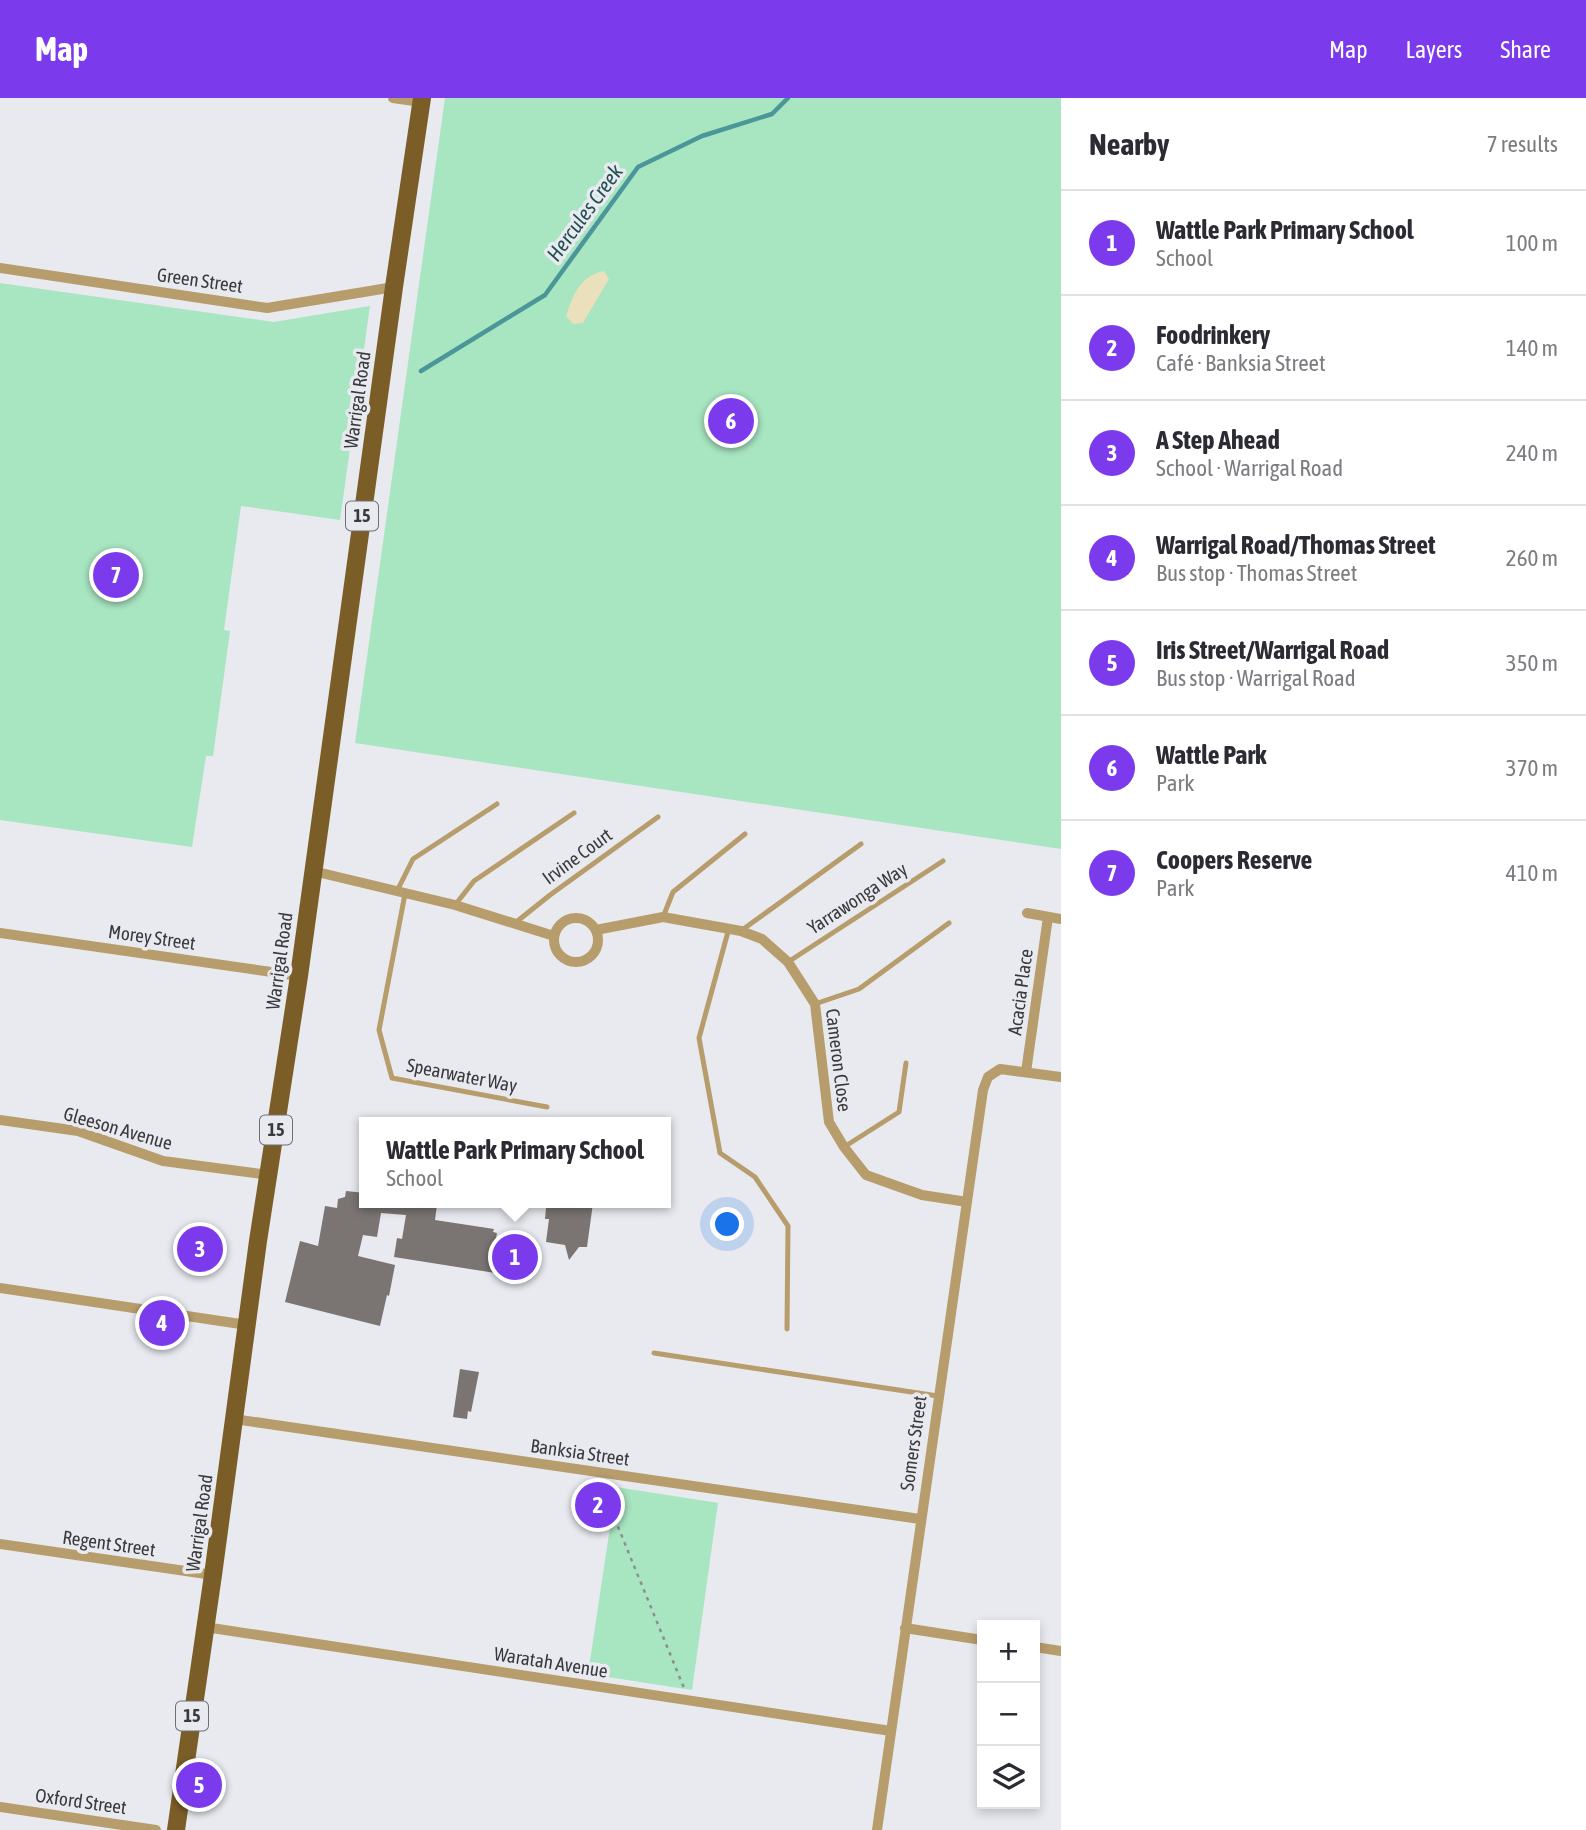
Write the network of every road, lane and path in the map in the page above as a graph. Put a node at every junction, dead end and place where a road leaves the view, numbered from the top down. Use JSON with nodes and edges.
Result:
{"nodes":[{"id":1,"x":393,"y":98,"type":"edge"},
{"id":2,"x":422,"y":100,"type":"edge"},
{"id":3,"x":0,"y":268,"type":"edge"},
{"id":4,"x":394,"y":286,"type":"junction"},
{"id":5,"x":497,"y":804,"type":"dead end"},
{"id":6,"x":573,"y":813,"type":"dead end"},
{"id":7,"x":658,"y":817,"type":"dead end"},
{"id":8,"x":745,"y":834,"type":"dead end"},
{"id":9,"x":861,"y":844,"type":"dead end"},
{"id":10,"x":943,"y":860,"type":"dead end"},
{"id":11,"x":313,"y":871,"type":"junction"},
{"id":12,"x":401,"y":892,"type":"junction"},
{"id":13,"x":455,"y":905,"type":"junction"},
{"id":14,"x":1027,"y":912,"type":"dead end"},
{"id":15,"x":663,"y":917,"type":"junction"},
{"id":16,"x":1048,"y":917,"type":"junction"},
{"id":17,"x":1061,"y":919,"type":"edge"},
{"id":18,"x":515,"y":923,"type":"junction"},
{"id":19,"x":949,"y":923,"type":"dead end"},
{"id":20,"x":735,"y":929,"type":"junction"},
{"id":21,"x":596,"y":930,"type":"junction"},
{"id":22,"x":0,"y":933,"type":"edge"},
{"id":23,"x":554,"y":936,"type":"junction"},
{"id":24,"x":788,"y":962,"type":"junction"},
{"id":25,"x":299,"y":976,"type":"junction"},
{"id":26,"x":815,"y":1004,"type":"junction"},
{"id":27,"x":906,"y":1063,"type":"dead end"},
{"id":28,"x":1026,"y":1072,"type":"junction"},
{"id":29,"x":1061,"y":1077,"type":"edge"},
{"id":30,"x":547,"y":1107,"type":"dead end"},
{"id":31,"x":0,"y":1119,"type":"edge"},
{"id":32,"x":844,"y":1147,"type":"junction"},
{"id":33,"x":269,"y":1175,"type":"junction"},
{"id":34,"x":967,"y":1202,"type":"junction"},
{"id":35,"x":0,"y":1288,"type":"edge"},
{"id":36,"x":247,"y":1325,"type":"junction"},
{"id":37,"x":787,"y":1329,"type":"dead end"},
{"id":38,"x":654,"y":1353,"type":"dead end"},
{"id":39,"x":938,"y":1396,"type":"junction"},
{"id":40,"x":234,"y":1419,"type":"junction"},
{"id":41,"x":602,"y":1473,"type":"junction"},
{"id":42,"x":920,"y":1519,"type":"junction"},
{"id":43,"x":0,"y":1544,"type":"edge"},
{"id":44,"x":213,"y":1576,"type":"junction"},
{"id":45,"x":205,"y":1627,"type":"junction"},
{"id":46,"x":905,"y":1628,"type":"junction"},
{"id":47,"x":977,"y":1639,"type":"edge"},
{"id":48,"x":1040,"y":1648,"type":"edge"},
{"id":49,"x":1061,"y":1651,"type":"edge"},
{"id":50,"x":689,"y":1700,"type":"junction"},
{"id":51,"x":891,"y":1731,"type":"junction"},
{"id":52,"x":0,"y":1807,"type":"edge"},
{"id":53,"x":156,"y":1830,"type":"edge"},
{"id":54,"x":176,"y":1830,"type":"edge"},
{"id":55,"x":877,"y":1830,"type":"edge"}],
"edges":[{"from":1,"to":2,"type":"street"},
{"from":2,"to":4,"type":"main road","name":"Warrigal Road","number":"15"},
{"from":3,"to":4,"type":"street","name":"Green Street"},
{"from":4,"to":11,"type":"main road","name":"Warrigal Road","number":"15"},
{"from":5,"to":12,"type":"lane"},
{"from":6,"to":13,"type":"lane"},
{"from":7,"to":18,"type":"lane","name":"Irvine Court"},
{"from":8,"to":15,"type":"lane"},
{"from":9,"to":20,"type":"lane"},
{"from":10,"to":24,"type":"lane","name":"Yarrawonga Way"},
{"from":11,"to":12,"type":"street"},
{"from":11,"to":25,"type":"main road","name":"Warrigal Road","number":"15"},
{"from":12,"to":13,"type":"street"},
{"from":12,"to":30,"type":"lane","name":"Spearwater Way"},
{"from":13,"to":18,"type":"street"},
{"from":14,"to":16,"type":"street"},
{"from":15,"to":20,"type":"street","name":"Cameron Close"},
{"from":15,"to":21,"type":"street","name":"Cameron Close"},
{"from":16,"to":17,"type":"street"},
{"from":16,"to":28,"type":"street","name":"Acacia Place"},
{"from":18,"to":23,"type":"street"},
{"from":19,"to":26,"type":"lane"},
{"from":20,"to":24,"type":"street","name":"Cameron Close"},
{"from":20,"to":37,"type":"lane"},
{"from":21,"to":23,"type":"street"},
{"from":21,"to":23,"type":"street"},
{"from":22,"to":25,"type":"street","name":"Morey Street"},
{"from":24,"to":26,"type":"street","name":"Cameron Close"},
{"from":25,"to":33,"type":"main road","name":"Warrigal Road","number":"15"},
{"from":26,"to":32,"type":"street","name":"Cameron Close"},
{"from":27,"to":32,"type":"lane"},
{"from":28,"to":29,"type":"street"},
{"from":28,"to":34,"type":"street","name":"Somers Street"},
{"from":31,"to":33,"type":"street","name":"Gleeson Avenue"},
{"from":32,"to":34,"type":"street","name":"Cameron Close"},
{"from":33,"to":36,"type":"main road","name":"Warrigal Road","number":"15"},
{"from":34,"to":39,"type":"street","name":"Somers Street"},
{"from":35,"to":36,"type":"street"},
{"from":36,"to":40,"type":"main road","name":"Warrigal Road","number":"15"},
{"from":38,"to":39,"type":"lane"},
{"from":39,"to":42,"type":"street","name":"Somers Street"},
{"from":40,"to":41,"type":"street","name":"Banksia Street"},
{"from":40,"to":44,"type":"main road","name":"Warrigal Road","number":"15"},
{"from":41,"to":42,"type":"street","name":"Banksia Street"},
{"from":41,"to":50,"type":"path"},
{"from":42,"to":46,"type":"street","name":"Somers Street"},
{"from":43,"to":44,"type":"street","name":"Regent Street"},
{"from":44,"to":45,"type":"main road","name":"Warrigal Road","number":"15"},
{"from":45,"to":50,"type":"street","name":"Waratah Avenue"},
{"from":45,"to":54,"type":"main road","name":"Warrigal Road","number":"15"},
{"from":46,"to":47,"type":"street"},
{"from":46,"to":51,"type":"street","name":"Somers Street"},
{"from":48,"to":49,"type":"street"},
{"from":50,"to":51,"type":"street","name":"Waratah Avenue"},
{"from":51,"to":55,"type":"street","name":"Somers Street"},
{"from":52,"to":53,"type":"street","name":"Oxford Street"}]}
